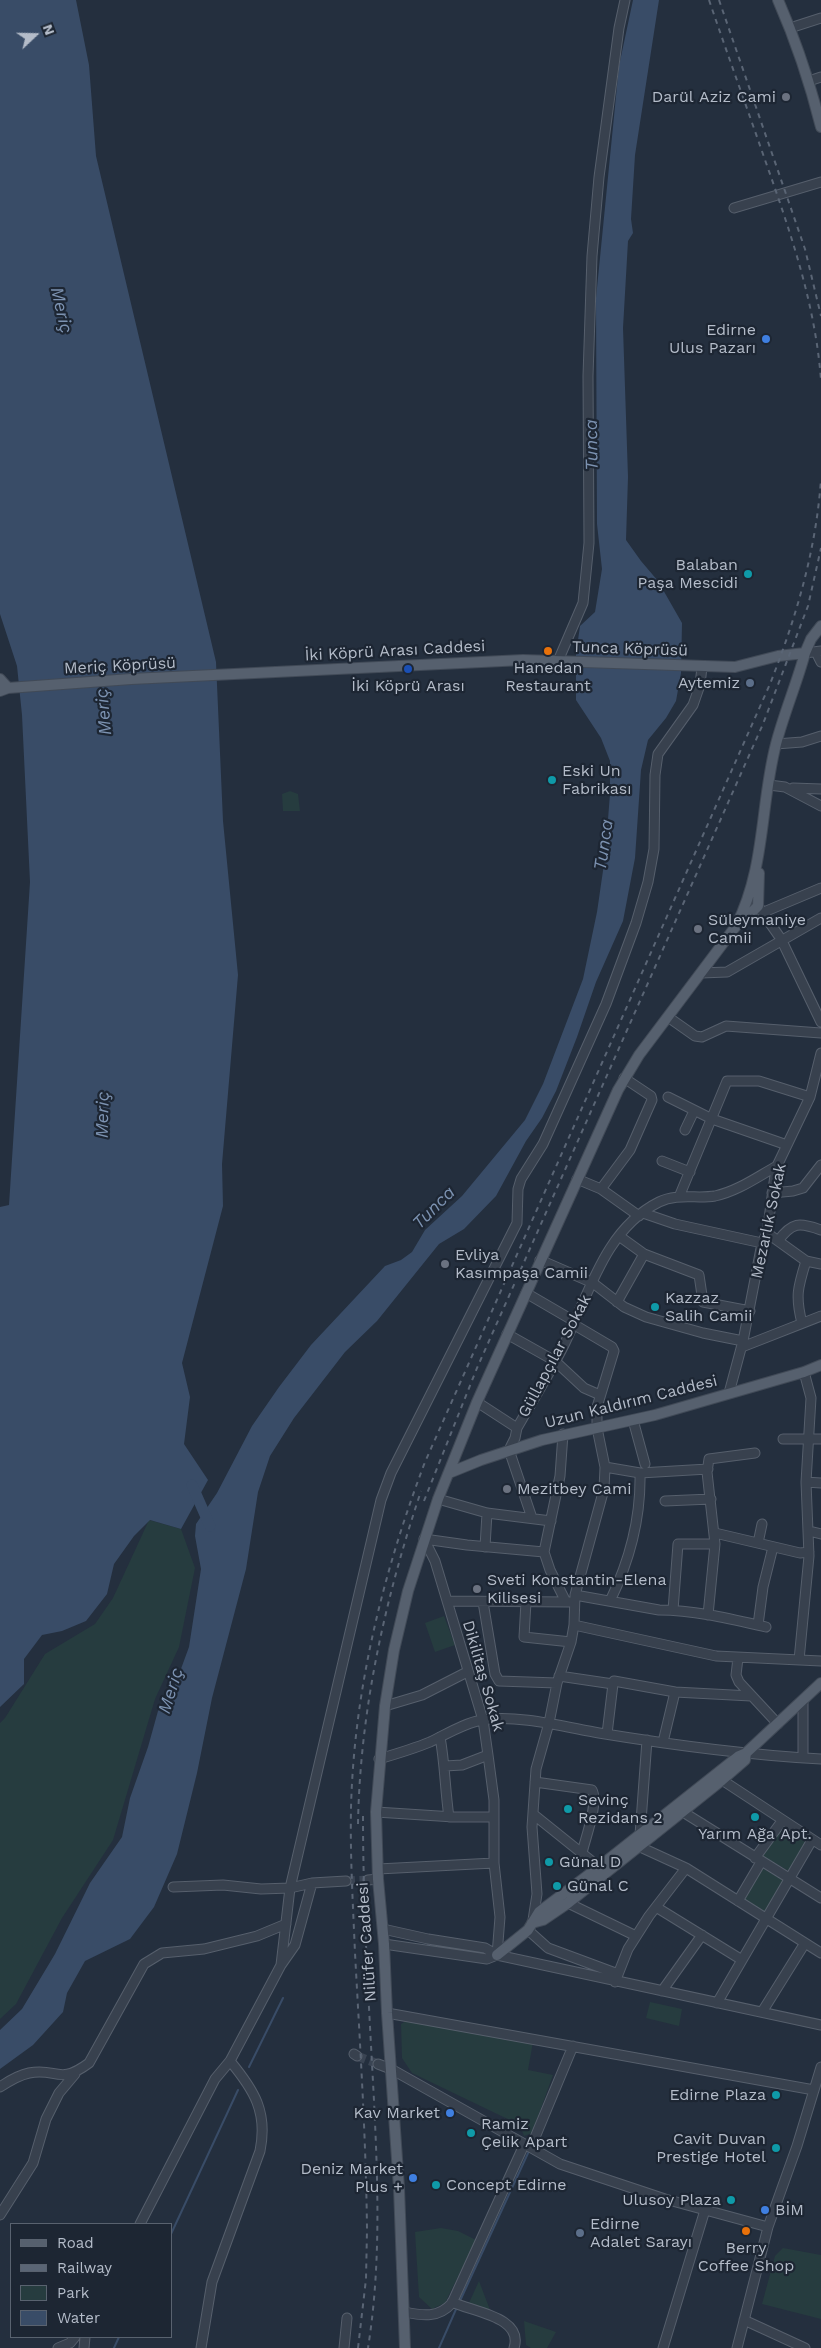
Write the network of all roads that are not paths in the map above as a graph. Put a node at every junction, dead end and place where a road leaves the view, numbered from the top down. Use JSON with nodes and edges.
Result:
{"nodes":[{"id":1,"x":625,"y":0,"type":"edge"},
{"id":2,"x":778,"y":0,"type":"edge"},
{"id":3,"x":821,"y":18,"type":"edge"},
{"id":4,"x":790,"y":28,"type":"junction"},
{"id":5,"x":821,"y":77,"type":"edge"},
{"id":6,"x":809,"y":81,"type":"junction"},
{"id":7,"x":819,"y":114,"type":"edge"},
{"id":8,"x":821,"y":127,"type":"edge"},
{"id":9,"x":821,"y":182,"type":"edge"},
{"id":10,"x":734,"y":208,"type":"dead end"},
{"id":11,"x":820,"y":632,"type":"edge"},
{"id":12,"x":819,"y":652,"type":"edge"},
{"id":13,"x":805,"y":653,"type":"junction"},
{"id":14,"x":558,"y":661,"type":"junction"},
{"id":15,"x":821,"y":662,"type":"edge"},
{"id":16,"x":698,"y":666,"type":"junction"},
{"id":17,"x":234,"y":675,"type":"joint"},
{"id":18,"x":0,"y":679,"type":"edge"},
{"id":19,"x":4,"y":689,"type":"edge"},
{"id":20,"x":821,"y":736,"type":"edge"},
{"id":21,"x":776,"y":744,"type":"junction"},
{"id":22,"x":769,"y":785,"type":"junction"},
{"id":23,"x":785,"y":788,"type":"junction"},
{"id":24,"x":821,"y":789,"type":"edge"},
{"id":25,"x":821,"y":806,"type":"edge"},
{"id":26,"x":821,"y":888,"type":"edge"},
{"id":27,"x":756,"y":903,"type":"junction"},
{"id":28,"x":821,"y":918,"type":"edge"},
{"id":29,"x":781,"y":939,"type":"junction"},
{"id":30,"x":701,"y":973,"type":"junction"},
{"id":31,"x":668,"y":1017,"type":"junction"},
{"id":32,"x":821,"y":1022,"type":"edge"},
{"id":33,"x":821,"y":1033,"type":"edge"},
{"id":34,"x":821,"y":1053,"type":"edge"},
{"id":35,"x":624,"y":1078,"type":"junction"},
{"id":36,"x":668,"y":1097,"type":"dead end"},
{"id":37,"x":810,"y":1098,"type":"junction"},
{"id":38,"x":694,"y":1111,"type":"junction"},
{"id":39,"x":712,"y":1119,"type":"junction"},
{"id":40,"x":685,"y":1130,"type":"dead end"},
{"id":41,"x":788,"y":1145,"type":"junction"},
{"id":42,"x":662,"y":1161,"type":"dead end"},
{"id":43,"x":821,"y":1165,"type":"edge"},
{"id":44,"x":777,"y":1166,"type":"junction"},
{"id":45,"x":690,"y":1172,"type":"junction"},
{"id":46,"x":577,"y":1179,"type":"junction"},
{"id":47,"x":601,"y":1189,"type":"junction"},
{"id":48,"x":772,"y":1193,"type":"junction"},
{"id":49,"x":679,"y":1197,"type":"junction"},
{"id":50,"x":641,"y":1215,"type":"junction"},
{"id":51,"x":821,"y":1230,"type":"edge"},
{"id":52,"x":767,"y":1233,"type":"junction"},
{"id":53,"x":619,"y":1236,"type":"junction"},
{"id":54,"x":778,"y":1241,"type":"junction"},
{"id":55,"x":762,"y":1243,"type":"junction"},
{"id":56,"x":644,"y":1254,"type":"junction"},
{"id":57,"x":540,"y":1260,"type":"junction"},
{"id":58,"x":806,"y":1261,"type":"junction"},
{"id":59,"x":821,"y":1264,"type":"edge"},
{"id":60,"x":593,"y":1283,"type":"junction"},
{"id":61,"x":526,"y":1293,"type":"junction"},
{"id":62,"x":617,"y":1302,"type":"junction"},
{"id":63,"x":750,"y":1311,"type":"junction"},
{"id":64,"x":821,"y":1316,"type":"edge"},
{"id":65,"x":573,"y":1322,"type":"junction"},
{"id":66,"x":802,"y":1323,"type":"junction"},
{"id":67,"x":507,"y":1334,"type":"junction"},
{"id":68,"x":743,"y":1344,"type":"junction"},
{"id":69,"x":555,"y":1361,"type":"junction"},
{"id":70,"x":821,"y":1365,"type":"edge"},
{"id":71,"x":804,"y":1372,"type":"junction"},
{"id":72,"x":729,"y":1393,"type":"junction"},
{"id":73,"x":600,"y":1395,"type":"junction"},
{"id":74,"x":821,"y":1396,"type":"edge"},
{"id":75,"x":811,"y":1398,"type":"junction"},
{"id":76,"x":477,"y":1402,"type":"junction"},
{"id":77,"x":633,"y":1420,"type":"junction"},
{"id":78,"x":517,"y":1428,"type":"junction"},
{"id":79,"x":597,"y":1428,"type":"junction"},
{"id":80,"x":563,"y":1434,"type":"junction"},
{"id":81,"x":808,"y":1438,"type":"junction"},
{"id":82,"x":821,"y":1439,"type":"edge"},
{"id":83,"x":783,"y":1440,"type":"dead end"},
{"id":84,"x":509,"y":1450,"type":"junction"},
{"id":85,"x":755,"y":1453,"type":"dead end"},
{"id":86,"x":645,"y":1464,"type":"dead end"},
{"id":87,"x":606,"y":1467,"type":"junction"},
{"id":88,"x":708,"y":1469,"type":"junction"},
{"id":89,"x":449,"y":1473,"type":"junction"},
{"id":90,"x":640,"y":1473,"type":"junction"},
{"id":91,"x":806,"y":1482,"type":"junction"},
{"id":92,"x":821,"y":1483,"type":"edge"},
{"id":93,"x":438,"y":1499,"type":"junction"},
{"id":94,"x":711,"y":1499,"type":"junction"},
{"id":95,"x":665,"y":1501,"type":"dead end"},
{"id":96,"x":488,"y":1512,"type":"junction"},
{"id":97,"x":532,"y":1518,"type":"junction"},
{"id":98,"x":551,"y":1521,"type":"junction"},
{"id":99,"x":762,"y":1524,"type":"dead end"},
{"id":100,"x":809,"y":1531,"type":"junction"},
{"id":101,"x":715,"y":1533,"type":"junction"},
{"id":102,"x":821,"y":1534,"type":"edge"},
{"id":103,"x":424,"y":1539,"type":"junction"},
{"id":104,"x":758,"y":1543,"type":"junction"},
{"id":105,"x":715,"y":1544,"type":"junction"},
{"id":106,"x":486,"y":1547,"type":"junction"},
{"id":107,"x":773,"y":1547,"type":"junction"},
{"id":108,"x":544,"y":1552,"type":"junction"},
{"id":109,"x":809,"y":1552,"type":"junction"},
{"id":110,"x":572,"y":1600,"type":"junction"},
{"id":111,"x":447,"y":1601,"type":"junction"},
{"id":112,"x":610,"y":1601,"type":"junction"},
{"id":113,"x":484,"y":1602,"type":"junction"},
{"id":114,"x":526,"y":1602,"type":"junction"},
{"id":115,"x":673,"y":1610,"type":"junction"},
{"id":116,"x":708,"y":1615,"type":"junction"},
{"id":117,"x":574,"y":1625,"type":"junction"},
{"id":118,"x":571,"y":1642,"type":"junction"},
{"id":119,"x":738,"y":1658,"type":"junction"},
{"id":120,"x":799,"y":1660,"type":"junction"},
{"id":121,"x":821,"y":1661,"type":"edge"},
{"id":122,"x":467,"y":1672,"type":"junction"},
{"id":123,"x":558,"y":1679,"type":"junction"},
{"id":124,"x":821,"y":1683,"type":"edge"},
{"id":125,"x":613,"y":1684,"type":"junction"},
{"id":126,"x":675,"y":1692,"type":"junction"},
{"id":127,"x":751,"y":1696,"type":"junction"},
{"id":128,"x":803,"y":1701,"type":"junction"},
{"id":129,"x":385,"y":1706,"type":"junction"},
{"id":130,"x":483,"y":1720,"type":"junction"},
{"id":131,"x":549,"y":1723,"type":"junction"},
{"id":132,"x":778,"y":1724,"type":"junction"},
{"id":133,"x":607,"y":1734,"type":"junction"},
{"id":134,"x":440,"y":1738,"type":"junction"},
{"id":135,"x":647,"y":1740,"type":"junction"},
{"id":136,"x":663,"y":1742,"type":"junction"},
{"id":137,"x":746,"y":1754,"type":"junction"},
{"id":138,"x":488,"y":1756,"type":"junction"},
{"id":139,"x":802,"y":1758,"type":"junction"},
{"id":140,"x":380,"y":1759,"type":"junction"},
{"id":141,"x":821,"y":1759,"type":"edge"},
{"id":142,"x":445,"y":1766,"type":"junction"},
{"id":143,"x":722,"y":1780,"type":"junction"},
{"id":144,"x":535,"y":1782,"type":"junction"},
{"id":145,"x":376,"y":1812,"type":"junction"},
{"id":146,"x":682,"y":1812,"type":"junction"},
{"id":147,"x":532,"y":1814,"type":"junction"},
{"id":148,"x":449,"y":1817,"type":"junction"},
{"id":149,"x":494,"y":1817,"type":"junction"},
{"id":150,"x":782,"y":1821,"type":"junction"},
{"id":151,"x":640,"y":1835,"type":"junction"},
{"id":152,"x":812,"y":1840,"type":"junction"},
{"id":153,"x":821,"y":1845,"type":"edge"},
{"id":154,"x":638,"y":1846,"type":"junction"},
{"id":155,"x":582,"y":1854,"type":"junction"},
{"id":156,"x":758,"y":1860,"type":"junction"},
{"id":157,"x":494,"y":1863,"type":"junction"},
{"id":158,"x":599,"y":1867,"type":"junction"},
{"id":159,"x":686,"y":1868,"type":"junction"},
{"id":160,"x":374,"y":1876,"type":"junction"},
{"id":161,"x":789,"y":1878,"type":"junction"},
{"id":162,"x":346,"y":1880,"type":"tunnel mouth"},
{"id":163,"x":312,"y":1883,"type":"junction"},
{"id":164,"x":173,"y":1887,"type":"dead end"},
{"id":165,"x":290,"y":1888,"type":"junction"},
{"id":166,"x":821,"y":1898,"type":"edge"},
{"id":167,"x":738,"y":1901,"type":"junction"},
{"id":168,"x":568,"y":1903,"type":"junction"},
{"id":169,"x":656,"y":1907,"type":"junction"},
{"id":170,"x":766,"y":1918,"type":"junction"},
{"id":171,"x":286,"y":1924,"type":"junction"},
{"id":172,"x":530,"y":1927,"type":"junction"},
{"id":173,"x":383,"y":1928,"type":"junction"},
{"id":174,"x":702,"y":1935,"type":"junction"},
{"id":175,"x":636,"y":1936,"type":"junction"},
{"id":176,"x":805,"y":1943,"type":"junction"},
{"id":177,"x":384,"y":1944,"type":"junction"},
{"id":178,"x":821,"y":1953,"type":"edge"},
{"id":179,"x":496,"y":1956,"type":"junction"},
{"id":180,"x":742,"y":1960,"type":"junction"},
{"id":181,"x":280,"y":1965,"type":"junction"},
{"id":182,"x":616,"y":1978,"type":"junction"},
{"id":183,"x":662,"y":1991,"type":"junction"},
{"id":184,"x":717,"y":2003,"type":"junction"},
{"id":185,"x":762,"y":2012,"type":"junction"},
{"id":186,"x":387,"y":2013,"type":"junction"},
{"id":187,"x":821,"y":2025,"type":"edge"},
{"id":188,"x":573,"y":2046,"type":"junction"},
{"id":189,"x":230,"y":2061,"type":"junction"},
{"id":190,"x":378,"y":2064,"type":"tunnel mouth"},
{"id":191,"x":821,"y":2067,"type":"edge"},
{"id":192,"x":391,"y":2069,"type":"junction"},
{"id":193,"x":75,"y":2074,"type":"junction"},
{"id":194,"x":0,"y":2087,"type":"edge"},
{"id":195,"x":814,"y":2090,"type":"junction"},
{"id":196,"x":528,"y":2146,"type":"junction"},
{"id":197,"x":705,"y":2210,"type":"junction"},
{"id":198,"x":0,"y":2215,"type":"edge"},
{"id":199,"x":141,"y":2223,"type":"edge"},
{"id":200,"x":768,"y":2227,"type":"junction"},
{"id":201,"x":456,"y":2304,"type":"junction"},
{"id":202,"x":405,"y":2312,"type":"junction"},
{"id":203,"x":347,"y":2318,"type":"dead end"},
{"id":204,"x":744,"y":2320,"type":"junction"},
{"id":205,"x":74,"y":2338,"type":"edge"},
{"id":206,"x":58,"y":2348,"type":"edge"},
{"id":207,"x":202,"y":2348,"type":"edge"},
{"id":208,"x":344,"y":2348,"type":"edge"},
{"id":209,"x":405,"y":2348,"type":"edge"},
{"id":210,"x":514,"y":2348,"type":"edge"},
{"id":211,"x":663,"y":2348,"type":"edge"},
{"id":212,"x":737,"y":2348,"type":"edge"},
{"id":213,"x":804,"y":2348,"type":"edge"}],
"edges":[{"from":1,"to":14,"type":"street"},
{"from":2,"to":4,"type":"main road"},
{"from":3,"to":4,"type":"street"},
{"from":4,"to":6,"type":"main road"},
{"from":5,"to":6,"type":"street"},
{"from":6,"to":7,"type":"main road"},
{"from":7,"to":8,"type":"main road"},
{"from":9,"to":10,"type":"street"},
{"from":11,"to":13,"type":"main road"},
{"from":12,"to":13,"type":"street"},
{"from":12,"to":15,"type":"street"},
{"from":13,"to":16,"type":"main road","name":"Tunca Köprüsü"},
{"from":13,"to":21,"type":"main road"},
{"from":14,"to":16,"type":"main road","name":"Tunca Köprüsü"},
{"from":14,"to":17,"type":"main road","name":"İki Köprü Arası Caddesi"},
{"from":16,"to":165,"type":"street"},
{"from":17,"to":19,"type":"main road","name":"Meriç Köprüsü"},
{"from":18,"to":19,"type":"main road"},
{"from":20,"to":21,"type":"street"},
{"from":21,"to":22,"type":"main road"},
{"from":22,"to":23,"type":"street"},
{"from":22,"to":27,"type":"main road"},
{"from":23,"to":24,"type":"street"},
{"from":23,"to":25,"type":"street"},
{"from":26,"to":27,"type":"street"},
{"from":27,"to":29,"type":"street"},
{"from":27,"to":30,"type":"main road"},
{"from":28,"to":29,"type":"street"},
{"from":29,"to":30,"type":"street"},
{"from":29,"to":32,"type":"street"},
{"from":30,"to":31,"type":"main road"},
{"from":31,"to":33,"type":"street"},
{"from":31,"to":35,"type":"main road"},
{"from":34,"to":37,"type":"street","name":"Mezarlık Sokak"},
{"from":35,"to":46,"type":"main road"},
{"from":35,"to":47,"type":"street"},
{"from":36,"to":38,"type":"street"},
{"from":37,"to":39,"type":"street"},
{"from":37,"to":41,"type":"street","name":"Mezarlık Sokak"},
{"from":38,"to":39,"type":"street"},
{"from":38,"to":40,"type":"street"},
{"from":39,"to":41,"type":"street"},
{"from":39,"to":45,"type":"street"},
{"from":41,"to":44,"type":"street","name":"Mezarlık Sokak"},
{"from":42,"to":45,"type":"street"},
{"from":43,"to":48,"type":"street"},
{"from":44,"to":48,"type":"street","name":"Mezarlık Sokak"},
{"from":44,"to":49,"type":"street","name":"Güllapçılar Sokak"},
{"from":45,"to":49,"type":"street"},
{"from":46,"to":47,"type":"street"},
{"from":46,"to":57,"type":"main road"},
{"from":47,"to":50,"type":"street"},
{"from":48,"to":52,"type":"street","name":"Mezarlık Sokak"},
{"from":49,"to":50,"type":"street","name":"Güllapçılar Sokak"},
{"from":50,"to":53,"type":"street","name":"Güllapçılar Sokak"},
{"from":50,"to":55,"type":"street"},
{"from":51,"to":54,"type":"street"},
{"from":52,"to":54,"type":"street"},
{"from":52,"to":55,"type":"street","name":"Mezarlık Sokak"},
{"from":53,"to":56,"type":"street"},
{"from":53,"to":60,"type":"street","name":"Güllapçılar Sokak"},
{"from":54,"to":58,"type":"street"},
{"from":55,"to":63,"type":"street","name":"Mezarlık Sokak"},
{"from":56,"to":62,"type":"street"},
{"from":56,"to":63,"type":"street"},
{"from":57,"to":60,"type":"street"},
{"from":57,"to":61,"type":"main road"},
{"from":58,"to":59,"type":"street"},
{"from":58,"to":66,"type":"street"},
{"from":60,"to":62,"type":"street"},
{"from":60,"to":65,"type":"street","name":"Güllapçılar Sokak"},
{"from":61,"to":65,"type":"street"},
{"from":61,"to":67,"type":"main road"},
{"from":62,"to":68,"type":"street"},
{"from":63,"to":68,"type":"street","name":"Mezarlık Sokak"},
{"from":64,"to":66,"type":"street"},
{"from":65,"to":69,"type":"street","name":"Güllapçılar Sokak"},
{"from":65,"to":73,"type":"street"},
{"from":66,"to":68,"type":"street"},
{"from":67,"to":69,"type":"street"},
{"from":67,"to":76,"type":"main road"},
{"from":68,"to":72,"type":"street","name":"Mezarlık Sokak"},
{"from":69,"to":73,"type":"street"},
{"from":69,"to":78,"type":"street","name":"Güllapçılar Sokak"},
{"from":70,"to":71,"type":"main road","name":"Uzun Kaldırım Caddesi"},
{"from":71,"to":72,"type":"main road","name":"Uzun Kaldırım Caddesi"},
{"from":71,"to":75,"type":"street"},
{"from":72,"to":77,"type":"main road","name":"Uzun Kaldırım Caddesi"},
{"from":73,"to":79,"type":"street"},
{"from":74,"to":75,"type":"street"},
{"from":75,"to":81,"type":"street"},
{"from":76,"to":78,"type":"street"},
{"from":76,"to":89,"type":"main road"},
{"from":77,"to":79,"type":"main road","name":"Uzun Kaldırım Caddesi"},
{"from":77,"to":86,"type":"street"},
{"from":78,"to":84,"type":"street","name":"Güllapçılar Sokak"},
{"from":79,"to":80,"type":"main road","name":"Uzun Kaldırım Caddesi"},
{"from":79,"to":87,"type":"street"},
{"from":80,"to":84,"type":"main road","name":"Uzun Kaldırım Caddesi"},
{"from":80,"to":98,"type":"street"},
{"from":81,"to":82,"type":"street"},
{"from":81,"to":83,"type":"street"},
{"from":81,"to":91,"type":"street"},
{"from":84,"to":89,"type":"main road","name":"Uzun Kaldırım Caddesi"},
{"from":84,"to":97,"type":"street"},
{"from":85,"to":88,"type":"street"},
{"from":87,"to":90,"type":"street"},
{"from":87,"to":110,"type":"street"},
{"from":88,"to":90,"type":"street"},
{"from":88,"to":94,"type":"street"},
{"from":89,"to":93,"type":"main road"},
{"from":90,"to":112,"type":"street"},
{"from":91,"to":92,"type":"street"},
{"from":91,"to":100,"type":"street"},
{"from":93,"to":96,"type":"street"},
{"from":93,"to":103,"type":"main road"},
{"from":94,"to":95,"type":"street"},
{"from":94,"to":101,"type":"street"},
{"from":96,"to":97,"type":"street"},
{"from":96,"to":106,"type":"street"},
{"from":97,"to":98,"type":"street"},
{"from":98,"to":108,"type":"street"},
{"from":99,"to":104,"type":"street"},
{"from":100,"to":102,"type":"street"},
{"from":100,"to":109,"type":"street"},
{"from":101,"to":104,"type":"street"},
{"from":101,"to":105,"type":"street"},
{"from":103,"to":106,"type":"street"},
{"from":103,"to":111,"type":"street","name":"Dikilitaş Sokak"},
{"from":103,"to":129,"type":"main road","name":"Nilüfer Caddesi"},
{"from":104,"to":107,"type":"street"},
{"from":105,"to":115,"type":"street"},
{"from":105,"to":116,"type":"street"},
{"from":106,"to":108,"type":"street"},
{"from":107,"to":109,"type":"street"},
{"from":107,"to":116,"type":"street"},
{"from":108,"to":110,"type":"street"},
{"from":109,"to":120,"type":"street"},
{"from":110,"to":112,"type":"street"},
{"from":110,"to":114,"type":"street"},
{"from":110,"to":117,"type":"street"},
{"from":111,"to":113,"type":"street"},
{"from":111,"to":122,"type":"street","name":"Dikilitaş Sokak"},
{"from":112,"to":115,"type":"street"},
{"from":113,"to":114,"type":"street"},
{"from":113,"to":123,"type":"street"},
{"from":114,"to":118,"type":"street"},
{"from":115,"to":116,"type":"street"},
{"from":117,"to":118,"type":"street"},
{"from":117,"to":119,"type":"street"},
{"from":118,"to":123,"type":"street"},
{"from":119,"to":120,"type":"street"},
{"from":119,"to":127,"type":"street"},
{"from":120,"to":121,"type":"street"},
{"from":122,"to":129,"type":"street"},
{"from":122,"to":130,"type":"street","name":"Dikilitaş Sokak"},
{"from":123,"to":125,"type":"street"},
{"from":123,"to":131,"type":"street"},
{"from":124,"to":128,"type":"main road"},
{"from":125,"to":126,"type":"street"},
{"from":125,"to":133,"type":"street"},
{"from":126,"to":127,"type":"street"},
{"from":126,"to":136,"type":"street"},
{"from":127,"to":132,"type":"street"},
{"from":128,"to":132,"type":"main road"},
{"from":128,"to":139,"type":"street"},
{"from":129,"to":140,"type":"main road","name":"Nilüfer Caddesi"},
{"from":130,"to":131,"type":"street"},
{"from":130,"to":134,"type":"street"},
{"from":130,"to":138,"type":"street","name":"Dikilitaş Sokak"},
{"from":131,"to":133,"type":"street"},
{"from":131,"to":144,"type":"street"},
{"from":132,"to":137,"type":"main road"},
{"from":133,"to":135,"type":"street"},
{"from":134,"to":140,"type":"street"},
{"from":134,"to":142,"type":"street"},
{"from":135,"to":136,"type":"street"},
{"from":135,"to":151,"type":"street"},
{"from":136,"to":137,"type":"street"},
{"from":137,"to":139,"type":"street"},
{"from":137,"to":143,"type":"main road"},
{"from":137,"to":151,"type":"main road"},
{"from":138,"to":142,"type":"street"},
{"from":138,"to":149,"type":"street","name":"Dikilitaş Sokak"},
{"from":139,"to":141,"type":"street"},
{"from":140,"to":145,"type":"main road","name":"Nilüfer Caddesi"},
{"from":142,"to":148,"type":"street"},
{"from":143,"to":146,"type":"main road"},
{"from":143,"to":150,"type":"street"},
{"from":144,"to":147,"type":"street"},
{"from":144,"to":155,"type":"street"},
{"from":145,"to":148,"type":"street"},
{"from":145,"to":160,"type":"main road","name":"Nilüfer Caddesi"},
{"from":146,"to":154,"type":"main road"},
{"from":146,"to":156,"type":"street"},
{"from":147,"to":155,"type":"street"},
{"from":147,"to":172,"type":"street"},
{"from":148,"to":149,"type":"street"},
{"from":149,"to":157,"type":"street","name":"Dikilitaş Sokak"},
{"from":150,"to":152,"type":"street"},
{"from":150,"to":156,"type":"street"},
{"from":151,"to":158,"type":"main road"},
{"from":152,"to":153,"type":"street"},
{"from":152,"to":161,"type":"street"},
{"from":154,"to":159,"type":"street"},
{"from":154,"to":168,"type":"main road"},
{"from":155,"to":158,"type":"street"},
{"from":156,"to":161,"type":"street"},
{"from":156,"to":167,"type":"street"},
{"from":157,"to":160,"type":"street"},
{"from":157,"to":179,"type":"street","name":"Dikilitaş Sokak"},
{"from":158,"to":172,"type":"main road"},
{"from":159,"to":167,"type":"street"},
{"from":159,"to":169,"type":"street"},
{"from":160,"to":173,"type":"main road","name":"Nilüfer Caddesi"},
{"from":161,"to":166,"type":"street"},
{"from":161,"to":170,"type":"street"},
{"from":162,"to":163,"type":"street"},
{"from":163,"to":165,"type":"street"},
{"from":163,"to":181,"type":"street"},
{"from":164,"to":165,"type":"street"},
{"from":165,"to":171,"type":"street"},
{"from":167,"to":170,"type":"street"},
{"from":168,"to":172,"type":"main road"},
{"from":168,"to":175,"type":"street"},
{"from":169,"to":174,"type":"street"},
{"from":169,"to":175,"type":"street"},
{"from":170,"to":176,"type":"street"},
{"from":170,"to":180,"type":"street"},
{"from":171,"to":181,"type":"street"},
{"from":171,"to":193,"type":"street"},
{"from":172,"to":179,"type":"main road"},
{"from":172,"to":182,"type":"street"},
{"from":173,"to":177,"type":"main road","name":"Nilüfer Caddesi"},
{"from":173,"to":179,"type":"street"},
{"from":174,"to":180,"type":"street"},
{"from":174,"to":183,"type":"street"},
{"from":175,"to":182,"type":"street"},
{"from":176,"to":178,"type":"street"},
{"from":176,"to":185,"type":"street"},
{"from":177,"to":179,"type":"street"},
{"from":177,"to":186,"type":"main road","name":"Nilüfer Caddesi"},
{"from":179,"to":182,"type":"street"},
{"from":180,"to":184,"type":"street"},
{"from":181,"to":189,"type":"street"},
{"from":182,"to":183,"type":"street"},
{"from":183,"to":184,"type":"street"},
{"from":184,"to":185,"type":"street"},
{"from":185,"to":187,"type":"street"},
{"from":186,"to":188,"type":"street"},
{"from":186,"to":192,"type":"main road","name":"Nilüfer Caddesi"},
{"from":188,"to":195,"type":"street"},
{"from":188,"to":196,"type":"street"},
{"from":189,"to":199,"type":"street"},
{"from":189,"to":207,"type":"street"},
{"from":190,"to":192,"type":"street"},
{"from":191,"to":195,"type":"street"},
{"from":192,"to":196,"type":"street"},
{"from":192,"to":202,"type":"main road","name":"Nilüfer Caddesi"},
{"from":193,"to":194,"type":"street"},
{"from":193,"to":198,"type":"street"},
{"from":195,"to":200,"type":"street"},
{"from":196,"to":197,"type":"street"},
{"from":196,"to":201,"type":"street"},
{"from":197,"to":200,"type":"street"},
{"from":197,"to":211,"type":"street"},
{"from":200,"to":204,"type":"street"},
{"from":201,"to":202,"type":"street"},
{"from":201,"to":210,"type":"street"},
{"from":202,"to":209,"type":"main road","name":"Nilüfer Caddesi"},
{"from":203,"to":208,"type":"street"},
{"from":204,"to":212,"type":"street"},
{"from":204,"to":213,"type":"street"},
{"from":205,"to":206,"type":"street"}]}
